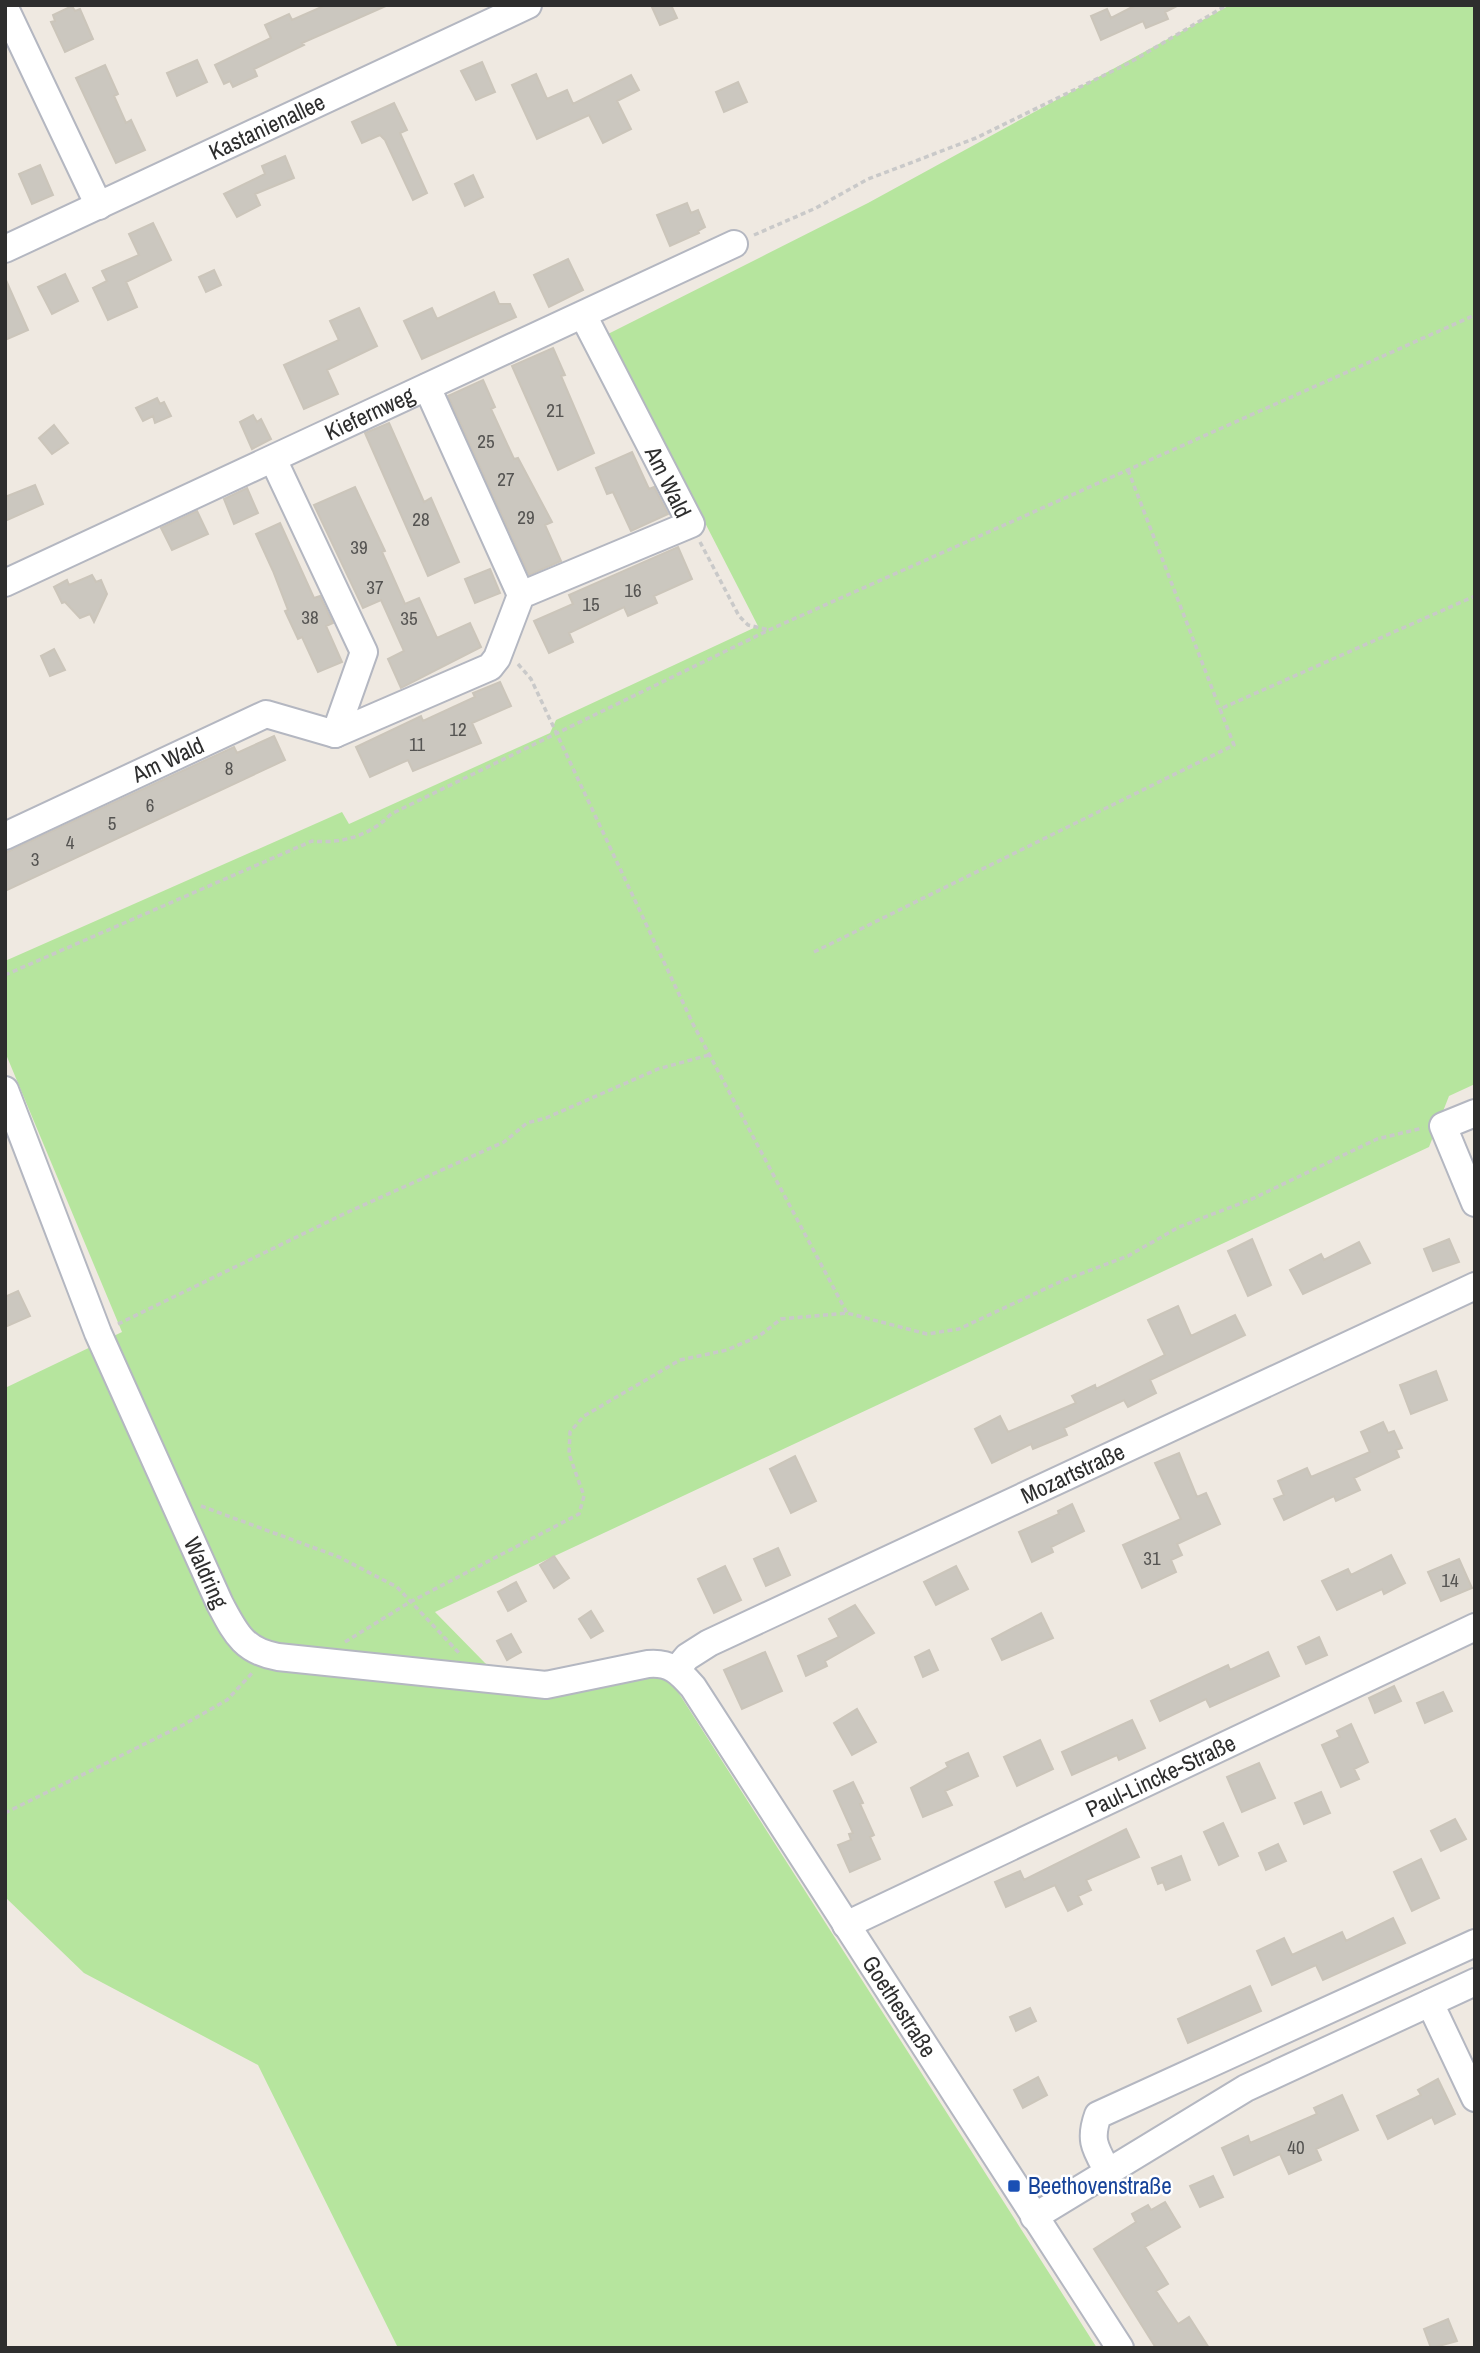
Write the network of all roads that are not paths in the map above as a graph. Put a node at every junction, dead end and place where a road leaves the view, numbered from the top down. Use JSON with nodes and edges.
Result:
{"nodes":[{"id":1,"x":528,"y":5,"type":"edge"},
{"id":2,"x":5,"y":8,"type":"edge"},
{"id":3,"x":99,"y":206,"type":"junction"},
{"id":4,"x":734,"y":244,"type":"road end"},
{"id":5,"x":5,"y":249,"type":"edge"},
{"id":6,"x":583,"y":315,"type":"junction"},
{"id":7,"x":427,"y":387,"type":"junction"},
{"id":8,"x":273,"y":459,"type":"junction"},
{"id":9,"x":5,"y":583,"type":"edge"},
{"id":10,"x":521,"y":595,"type":"junction"},
{"id":11,"x":335,"y":734,"type":"junction"},
{"id":12,"x":5,"y":836,"type":"edge"},
{"id":13,"x":5,"y":1090,"type":"edge"},
{"id":14,"x":1475,"y":1113,"type":"edge"},
{"id":15,"x":1475,"y":1203,"type":"edge"},
{"id":16,"x":1475,"y":1286,"type":"edge"},
{"id":17,"x":1475,"y":1627,"type":"edge"},
{"id":18,"x":677,"y":1669,"type":"junction"},
{"id":19,"x":846,"y":1925,"type":"junction"},
{"id":20,"x":1475,"y":1943,"type":"edge"},
{"id":21,"x":1475,"y":1982,"type":"edge"},
{"id":22,"x":1384,"y":1986,"type":"junction"},
{"id":23,"x":1430,"y":2003,"type":"junction"},
{"id":24,"x":1398,"y":2017,"type":"junction"},
{"id":25,"x":1475,"y":2098,"type":"edge"},
{"id":26,"x":1107,"y":2170,"type":"junction"},
{"id":27,"x":1034,"y":2217,"type":"junction"},
{"id":28,"x":1120,"y":2348,"type":"edge"}],
"edges":[{"from":1,"to":3,"type":"street","name":"Kastanienallee"},
{"from":2,"to":3,"type":"street"},
{"from":3,"to":5,"type":"street","name":"Kastanienallee"},
{"from":4,"to":6,"type":"street","name":"Kiefernweg"},
{"from":6,"to":7,"type":"street","name":"Kiefernweg"},
{"from":6,"to":10,"type":"street","name":"Am Wald"},
{"from":7,"to":8,"type":"street","name":"Kiefernweg"},
{"from":7,"to":10,"type":"street"},
{"from":8,"to":9,"type":"street","name":"Kiefernweg"},
{"from":8,"to":11,"type":"street"},
{"from":10,"to":11,"type":"street"},
{"from":11,"to":12,"type":"street","name":"Am Wald"},
{"from":13,"to":18,"type":"street","name":"Waldring"},
{"from":14,"to":15,"type":"street"},
{"from":16,"to":18,"type":"street","name":"Mozartstraße"},
{"from":17,"to":19,"type":"street","name":"Paul-Lincke-Straße"},
{"from":18,"to":19,"type":"street","name":"Goethestraße"},
{"from":19,"to":27,"type":"street","name":"Goethestraße"},
{"from":20,"to":22,"type":"street"},
{"from":21,"to":23,"type":"street"},
{"from":22,"to":24,"type":"street"},
{"from":22,"to":26,"type":"street"},
{"from":23,"to":24,"type":"street"},
{"from":23,"to":25,"type":"street"},
{"from":24,"to":26,"type":"street"},
{"from":26,"to":27,"type":"street"},
{"from":27,"to":28,"type":"street","name":"Goethestraße"}]}
